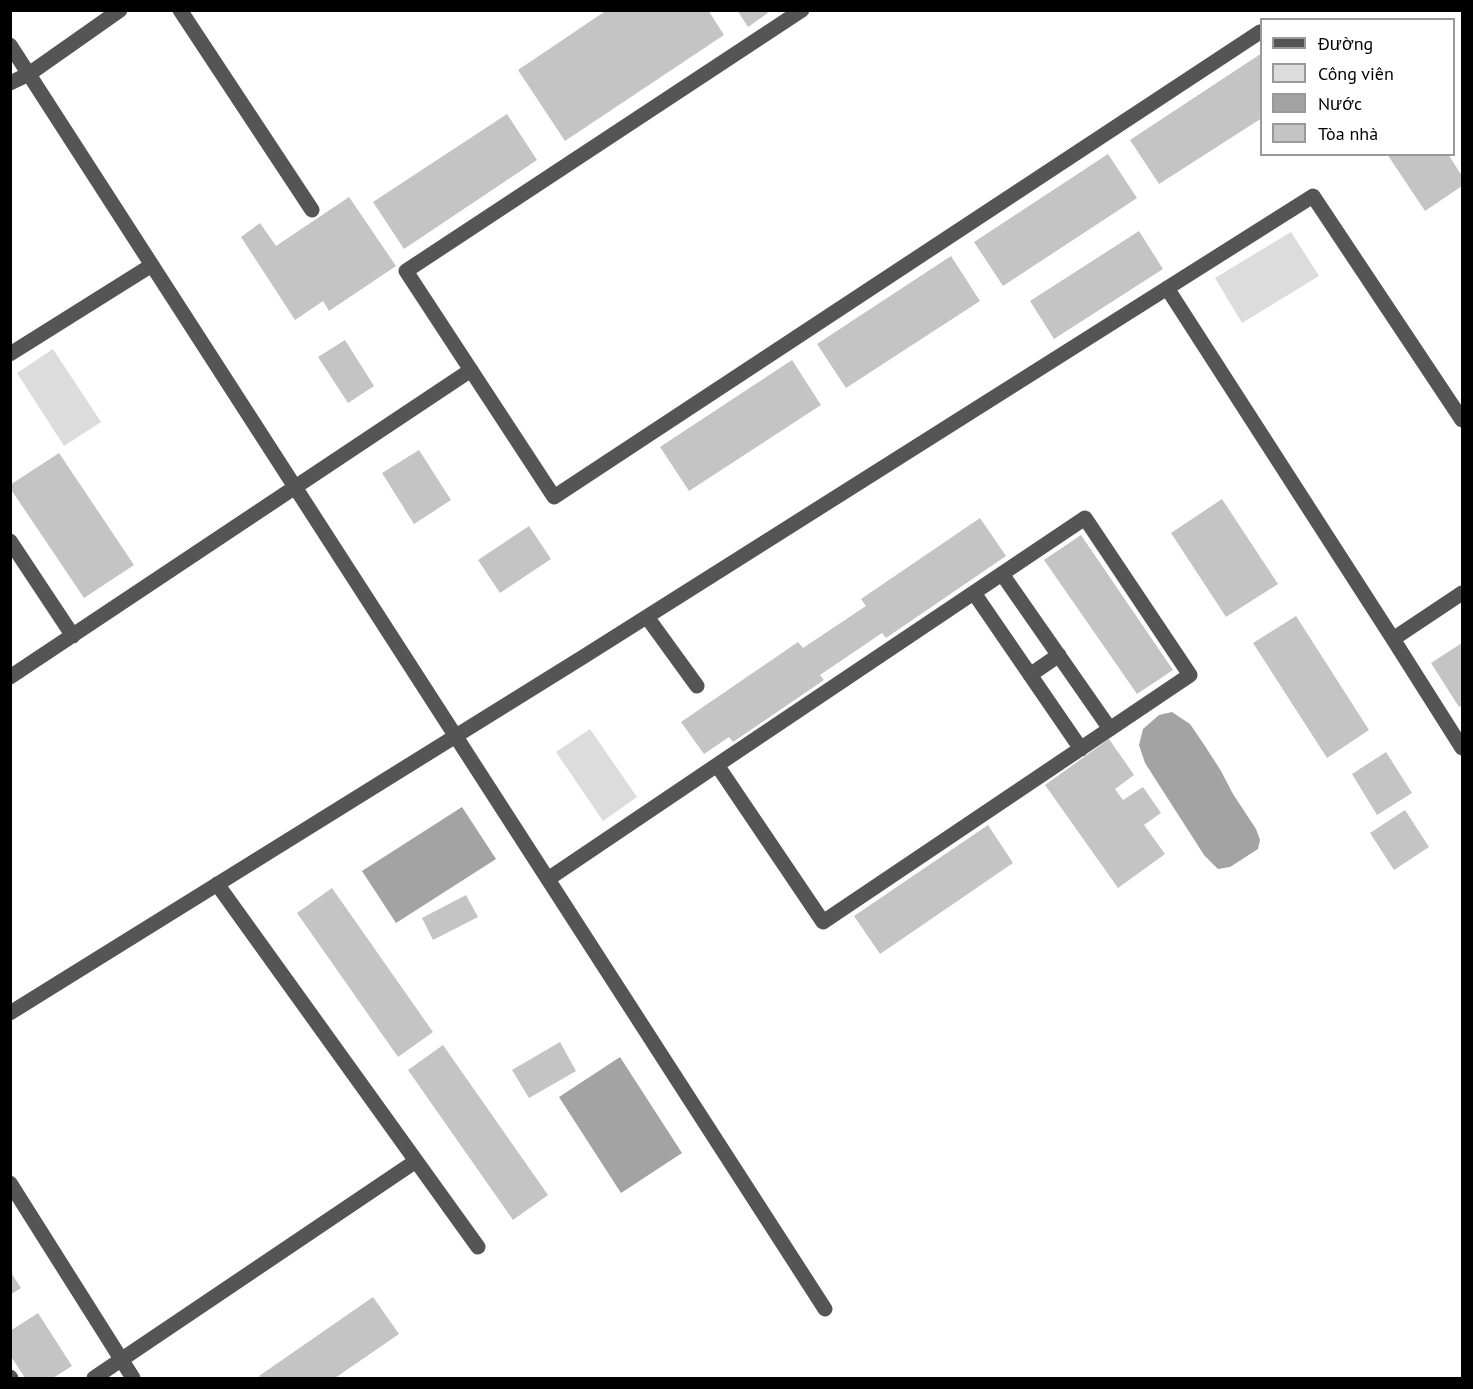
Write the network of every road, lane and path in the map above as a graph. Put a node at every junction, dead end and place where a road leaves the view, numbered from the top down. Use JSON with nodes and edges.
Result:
{"nodes":[{"id":1,"x":120,"y":10,"type":"edge"},
{"id":2,"x":180,"y":10,"type":"edge"},
{"id":3,"x":802,"y":10,"type":"edge"},
{"id":4,"x":1260,"y":32,"type":"dead end"},
{"id":5,"x":10,"y":45,"type":"edge"},
{"id":6,"x":29,"y":74,"type":"junction"},
{"id":7,"x":10,"y":83,"type":"edge"},
{"id":8,"x":312,"y":210,"type":"dead end"},
{"id":9,"x":152,"y":265,"type":"junction"},
{"id":10,"x":1167,"y":288,"type":"junction"},
{"id":11,"x":10,"y":354,"type":"edge"},
{"id":12,"x":471,"y":370,"type":"junction"},
{"id":13,"x":1462,"y":420,"type":"edge"},
{"id":14,"x":295,"y":487,"type":"junction"},
{"id":15,"x":10,"y":541,"type":"edge"},
{"id":16,"x":1002,"y":574,"type":"junction"},
{"id":17,"x":974,"y":593,"type":"junction"},
{"id":18,"x":1462,"y":593,"type":"edge"},
{"id":19,"x":647,"y":617,"type":"junction"},
{"id":20,"x":73,"y":636,"type":"junction"},
{"id":21,"x":1393,"y":639,"type":"junction"},
{"id":22,"x":1059,"y":655,"type":"junction"},
{"id":23,"x":1030,"y":675,"type":"junction"},
{"id":24,"x":10,"y":677,"type":"edge"},
{"id":25,"x":696,"y":686,"type":"dead end"},
{"id":26,"x":1110,"y":729,"type":"junction"},
{"id":27,"x":456,"y":736,"type":"junction"},
{"id":28,"x":1081,"y":748,"type":"junction"},
{"id":29,"x":1462,"y":748,"type":"edge"},
{"id":30,"x":717,"y":765,"type":"junction"},
{"id":31,"x":548,"y":879,"type":"junction"},
{"id":32,"x":217,"y":884,"type":"junction"},
{"id":33,"x":10,"y":1013,"type":"edge"},
{"id":34,"x":416,"y":1161,"type":"junction"},
{"id":35,"x":10,"y":1183,"type":"edge"},
{"id":36,"x":478,"y":1247,"type":"dead end"},
{"id":37,"x":825,"y":1309,"type":"dead end"},
{"id":38,"x":122,"y":1360,"type":"junction"},
{"id":39,"x":94,"y":1378,"type":"edge"},
{"id":40,"x":133,"y":1378,"type":"edge"}],
"edges":[{"from":1,"to":6,"type":"lane"},
{"from":2,"to":8,"type":"lane"},
{"from":3,"to":12,"type":"lane"},
{"from":4,"to":12,"type":"lane"},
{"from":5,"to":6,"type":"lane"},
{"from":6,"to":7,"type":"lane"},
{"from":6,"to":9,"type":"lane"},
{"from":9,"to":11,"type":"lane"},
{"from":9,"to":14,"type":"lane"},
{"from":10,"to":13,"type":"lane"},
{"from":10,"to":19,"type":"lane"},
{"from":10,"to":21,"type":"lane"},
{"from":12,"to":14,"type":"lane"},
{"from":14,"to":20,"type":"lane"},
{"from":14,"to":27,"type":"lane"},
{"from":15,"to":20,"type":"lane"},
{"from":16,"to":17,"type":"lane"},
{"from":16,"to":22,"type":"lane"},
{"from":16,"to":26,"type":"lane"},
{"from":17,"to":23,"type":"lane"},
{"from":17,"to":30,"type":"lane"},
{"from":18,"to":21,"type":"lane"},
{"from":19,"to":25,"type":"lane"},
{"from":19,"to":27,"type":"lane"},
{"from":20,"to":24,"type":"lane"},
{"from":21,"to":29,"type":"lane"},
{"from":22,"to":23,"type":"lane"},
{"from":22,"to":26,"type":"lane"},
{"from":23,"to":28,"type":"lane"},
{"from":26,"to":28,"type":"lane"},
{"from":27,"to":31,"type":"lane"},
{"from":27,"to":32,"type":"lane"},
{"from":28,"to":30,"type":"lane"},
{"from":30,"to":31,"type":"lane"},
{"from":31,"to":37,"type":"lane"},
{"from":32,"to":33,"type":"lane"},
{"from":32,"to":34,"type":"lane"},
{"from":34,"to":36,"type":"lane"},
{"from":34,"to":38,"type":"lane"},
{"from":35,"to":38,"type":"lane"},
{"from":38,"to":39,"type":"lane"},
{"from":38,"to":40,"type":"lane"}]}
